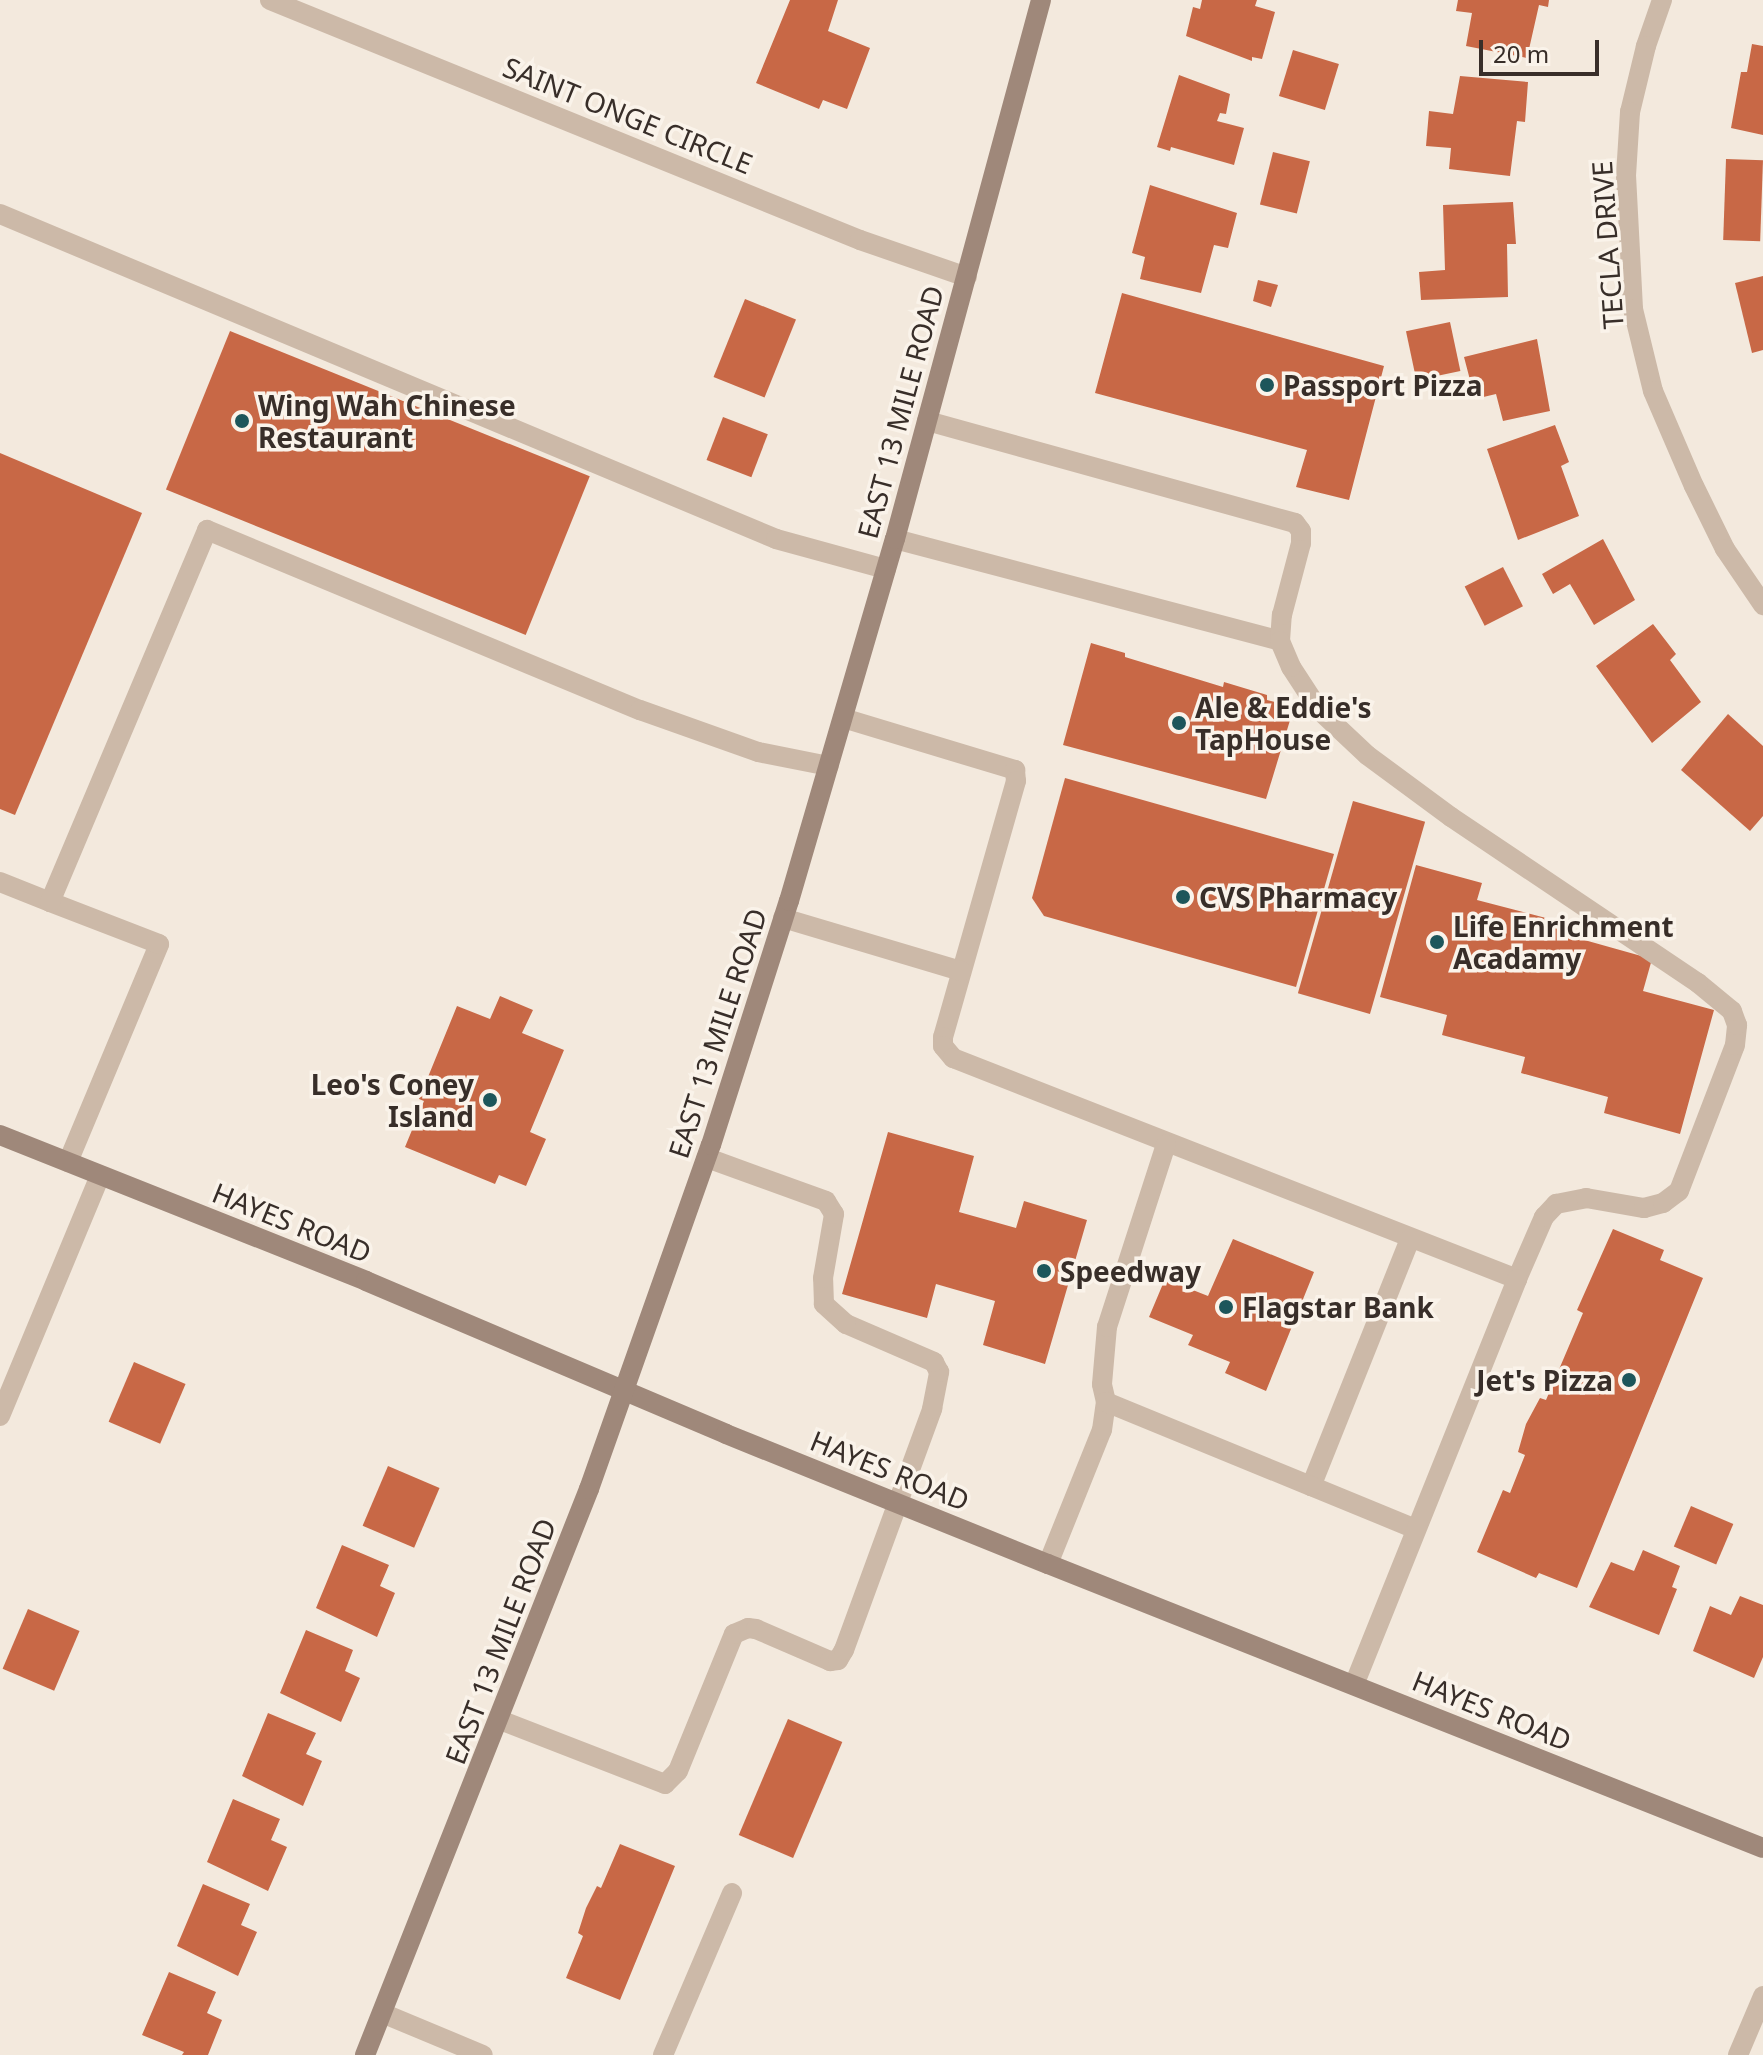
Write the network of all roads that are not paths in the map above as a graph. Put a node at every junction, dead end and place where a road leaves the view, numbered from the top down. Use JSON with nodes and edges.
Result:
{"nodes":[{"id":1,"x":270,"y":0,"type":"edge"},
{"id":2,"x":1041,"y":0,"type":"edge"},
{"id":3,"x":1662,"y":0,"type":"edge"},
{"id":4,"x":0,"y":214,"type":"edge"},
{"id":5,"x":967,"y":277,"type":"junction"},
{"id":6,"x":927,"y":421,"type":"junction"},
{"id":7,"x":895,"y":539,"type":"junction"},
{"id":8,"x":886,"y":569,"type":"junction"},
{"id":9,"x":1763,"y":605,"type":"edge"},
{"id":10,"x":1280,"y":641,"type":"junction"},
{"id":11,"x":843,"y":718,"type":"junction"},
{"id":12,"x":829,"y":766,"type":"junction"},
{"id":13,"x":0,"y":882,"type":"edge"},
{"id":14,"x":50,"y":902,"type":"junction"},
{"id":15,"x":783,"y":918,"type":"junction"},
{"id":16,"x":961,"y":971,"type":"junction"},
{"id":17,"x":0,"y":1135,"type":"edge"},
{"id":18,"x":1166,"y":1144,"type":"junction"},
{"id":19,"x":707,"y":1158,"type":"junction"},
{"id":20,"x":68,"y":1162,"type":"junction"},
{"id":21,"x":100,"y":1176,"type":"junction"},
{"id":22,"x":1410,"y":1239,"type":"junction"},
{"id":23,"x":1517,"y":1279,"type":"junction"},
{"id":24,"x":626,"y":1390,"type":"junction"},
{"id":25,"x":1106,"y":1402,"type":"junction"},
{"id":26,"x":0,"y":1416,"type":"edge"},
{"id":27,"x":1311,"y":1486,"type":"junction"},
{"id":28,"x":896,"y":1502,"type":"junction"},
{"id":29,"x":1416,"y":1529,"type":"junction"},
{"id":30,"x":1048,"y":1564,"type":"junction"},
{"id":31,"x":1354,"y":1685,"type":"junction"},
{"id":32,"x":500,"y":1720,"type":"junction"},
{"id":33,"x":1763,"y":1848,"type":"edge"},
{"id":34,"x":732,"y":1893,"type":"dead end"},
{"id":35,"x":1763,"y":1996,"type":"edge"},
{"id":36,"x":382,"y":2013,"type":"junction"},
{"id":37,"x":365,"y":2055,"type":"edge"},
{"id":38,"x":483,"y":2055,"type":"edge"},
{"id":39,"x":663,"y":2055,"type":"edge"},
{"id":40,"x":1738,"y":2055,"type":"edge"}],
"edges":[{"from":1,"to":5,"type":"street","name":"SAINT ONGE CIRCLE"},
{"from":2,"to":5,"type":"main road","name":"EAST 13 MILE ROAD"},
{"from":3,"to":9,"type":"street","name":"TECLA DRIVE"},
{"from":4,"to":8,"type":"street"},
{"from":5,"to":6,"type":"main road","name":"EAST 13 MILE ROAD"},
{"from":6,"to":7,"type":"main road","name":"EAST 13 MILE ROAD"},
{"from":6,"to":10,"type":"street"},
{"from":7,"to":8,"type":"main road","name":"EAST 13 MILE ROAD"},
{"from":7,"to":10,"type":"street"},
{"from":8,"to":11,"type":"main road","name":"EAST 13 MILE ROAD"},
{"from":10,"to":23,"type":"street"},
{"from":11,"to":12,"type":"main road","name":"EAST 13 MILE ROAD"},
{"from":11,"to":16,"type":"street"},
{"from":12,"to":14,"type":"street"},
{"from":12,"to":15,"type":"main road","name":"EAST 13 MILE ROAD"},
{"from":13,"to":14,"type":"street"},
{"from":14,"to":20,"type":"street"},
{"from":15,"to":16,"type":"street"},
{"from":15,"to":19,"type":"main road","name":"EAST 13 MILE ROAD"},
{"from":16,"to":18,"type":"street"},
{"from":17,"to":20,"type":"main road","name":"HAYES ROAD"},
{"from":18,"to":22,"type":"street"},
{"from":18,"to":25,"type":"street"},
{"from":19,"to":24,"type":"main road","name":"EAST 13 MILE ROAD"},
{"from":19,"to":28,"type":"street"},
{"from":20,"to":21,"type":"main road","name":"HAYES ROAD"},
{"from":21,"to":24,"type":"main road","name":"HAYES ROAD"},
{"from":21,"to":26,"type":"street"},
{"from":22,"to":23,"type":"street"},
{"from":22,"to":27,"type":"street"},
{"from":23,"to":29,"type":"street"},
{"from":24,"to":28,"type":"main road","name":"HAYES ROAD"},
{"from":24,"to":32,"type":"main road","name":"EAST 13 MILE ROAD"},
{"from":25,"to":27,"type":"street"},
{"from":25,"to":30,"type":"street"},
{"from":27,"to":29,"type":"street"},
{"from":28,"to":30,"type":"main road","name":"HAYES ROAD"},
{"from":28,"to":32,"type":"street"},
{"from":29,"to":31,"type":"street"},
{"from":30,"to":31,"type":"main road","name":"HAYES ROAD"},
{"from":31,"to":33,"type":"main road","name":"HAYES ROAD"},
{"from":32,"to":36,"type":"main road","name":"EAST 13 MILE ROAD"},
{"from":34,"to":39,"type":"street"},
{"from":35,"to":40,"type":"street"},
{"from":36,"to":37,"type":"main road","name":"EAST 13 MILE ROAD"},
{"from":36,"to":38,"type":"street"}]}
